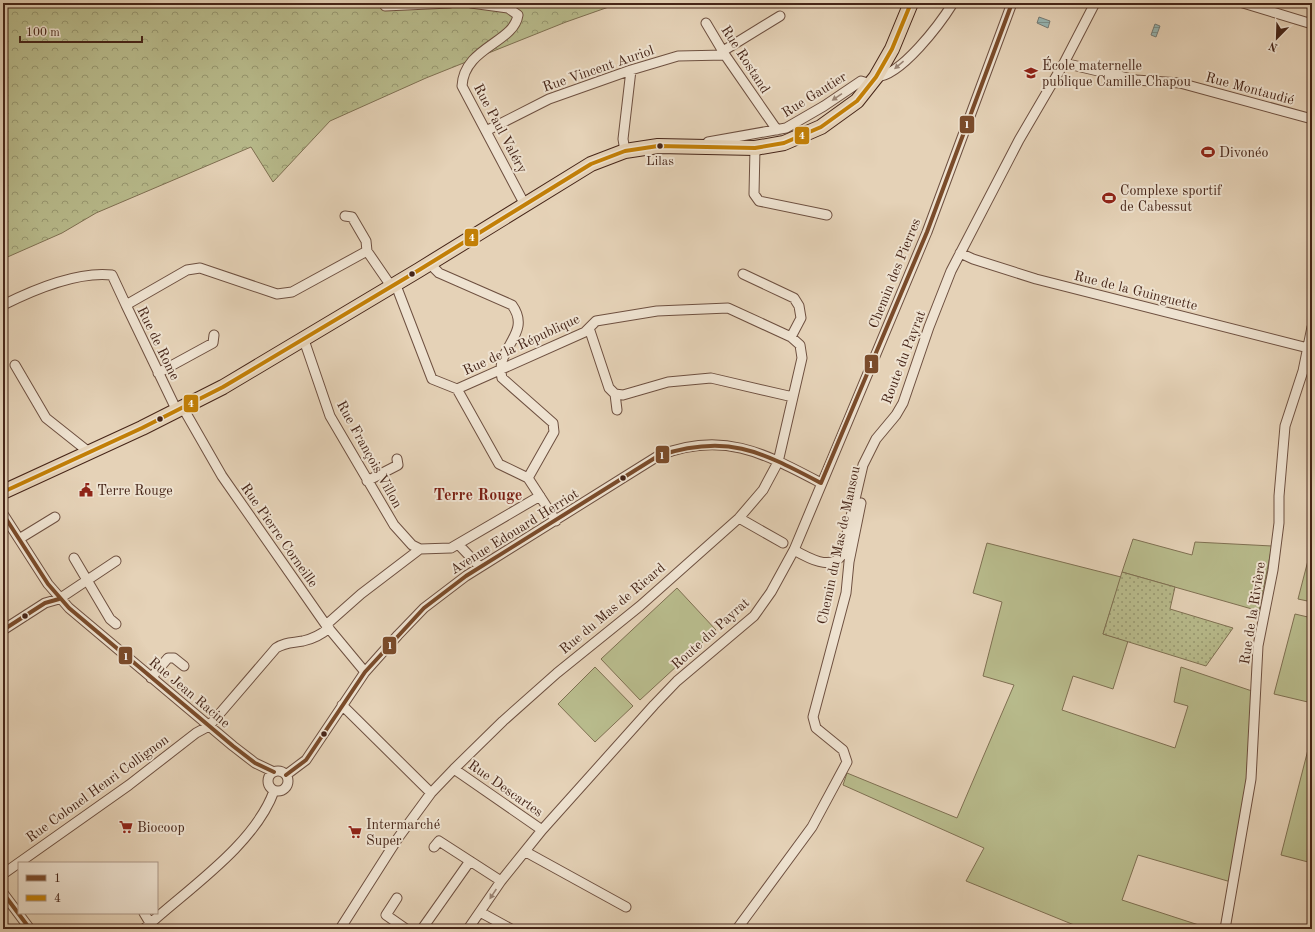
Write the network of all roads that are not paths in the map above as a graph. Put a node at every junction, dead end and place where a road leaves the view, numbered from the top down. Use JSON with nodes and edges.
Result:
{"nodes":[{"id":1,"x":450,"y":3,"type":"edge"},
{"id":2,"x":471,"y":3,"type":"edge"},
{"id":3,"x":911,"y":3,"type":"edge"},
{"id":4,"x":953,"y":3,"type":"edge"},
{"id":5,"x":1012,"y":3,"type":"edge"},
{"id":6,"x":1095,"y":3,"type":"edge"},
{"id":7,"x":1243,"y":3,"type":"edge"},
{"id":8,"x":385,"y":6,"type":"dead end"},
{"id":9,"x":780,"y":16,"type":"dead end"},
{"id":10,"x":706,"y":23,"type":"dead end"},
{"id":11,"x":1312,"y":24,"type":"edge"},
{"id":12,"x":724,"y":53,"type":"junction"},
{"id":13,"x":1064,"y":64,"type":"junction"},
{"id":14,"x":632,"y":70,"type":"junction"},
{"id":15,"x":874,"y":81,"type":"junction"},
{"id":16,"x":1312,"y":119,"type":"edge"},
{"id":17,"x":486,"y":130,"type":"junction"},
{"id":18,"x":777,"y":130,"type":"junction"},
{"id":19,"x":705,"y":147,"type":"junction"},
{"id":20,"x":755,"y":148,"type":"junction"},
{"id":21,"x":625,"y":151,"type":"junction"},
{"id":22,"x":525,"y":205,"type":"junction"},
{"id":23,"x":827,"y":215,"type":"dead end"},
{"id":24,"x":345,"y":216,"type":"dead end"},
{"id":25,"x":367,"y":251,"type":"junction"},
{"id":26,"x":960,"y":253,"type":"junction"},
{"id":27,"x":430,"y":264,"type":"junction"},
{"id":28,"x":743,"y":274,"type":"dead end"},
{"id":29,"x":392,"y":285,"type":"junction"},
{"id":30,"x":126,"y":305,"type":"junction"},
{"id":31,"x":3,"y":306,"type":"edge"},
{"id":32,"x":1312,"y":327,"type":"edge"},
{"id":33,"x":589,"y":328,"type":"junction"},
{"id":34,"x":214,"y":335,"type":"dead end"},
{"id":35,"x":791,"y":337,"type":"junction"},
{"id":36,"x":304,"y":340,"type":"junction"},
{"id":37,"x":1310,"y":346,"type":"edge"},
{"id":38,"x":15,"y":365,"type":"dead end"},
{"id":39,"x":500,"y":370,"type":"junction"},
{"id":40,"x":158,"y":374,"type":"junction"},
{"id":41,"x":458,"y":389,"type":"junction"},
{"id":42,"x":615,"y":394,"type":"junction"},
{"id":43,"x":793,"y":397,"type":"junction"},
{"id":44,"x":180,"y":409,"type":"junction"},
{"id":45,"x":617,"y":410,"type":"dead end"},
{"id":46,"x":88,"y":453,"type":"junction"},
{"id":47,"x":869,"y":454,"type":"junction"},
{"id":48,"x":397,"y":459,"type":"dead end"},
{"id":49,"x":778,"y":462,"type":"junction"},
{"id":50,"x":528,"y":478,"type":"junction"},
{"id":51,"x":367,"y":481,"type":"junction"},
{"id":52,"x":821,"y":483,"type":"junction"},
{"id":53,"x":3,"y":492,"type":"edge"},
{"id":54,"x":540,"y":496,"type":"junction"},
{"id":55,"x":3,"y":514,"type":"edge"},
{"id":56,"x":55,"y":517,"type":"dead end"},
{"id":57,"x":739,"y":518,"type":"junction"},
{"id":58,"x":556,"y":521,"type":"junction"},
{"id":59,"x":19,"y":539,"type":"junction"},
{"id":60,"x":783,"y":543,"type":"dead end"},
{"id":61,"x":458,"y":544,"type":"junction"},
{"id":62,"x":420,"y":549,"type":"junction"},
{"id":63,"x":798,"y":552,"type":"junction"},
{"id":64,"x":74,"y":558,"type":"dead end"},
{"id":65,"x":116,"y":561,"type":"dead end"},
{"id":66,"x":480,"y":567,"type":"junction"},
{"id":67,"x":87,"y":579,"type":"junction"},
{"id":68,"x":59,"y":599,"type":"junction"},
{"id":69,"x":116,"y":624,"type":"dead end"},
{"id":70,"x":328,"y":627,"type":"junction"},
{"id":71,"x":3,"y":630,"type":"edge"},
{"id":72,"x":184,"y":666,"type":"dead end"},
{"id":73,"x":365,"y":672,"type":"junction"},
{"id":74,"x":151,"y":678,"type":"junction"},
{"id":75,"x":342,"y":705,"type":"junction"},
{"id":76,"x":208,"y":726,"type":"junction"},
{"id":77,"x":255,"y":763,"type":"junction"},
{"id":78,"x":454,"y":769,"type":"junction"},
{"id":79,"x":274,"y":772,"type":"junction"},
{"id":80,"x":286,"y":775,"type":"junction"},
{"id":81,"x":268,"y":780,"type":"junction"},
{"id":82,"x":274,"y":791,"type":"junction"},
{"id":83,"x":431,"y":793,"type":"junction"},
{"id":84,"x":542,"y":830,"type":"junction"},
{"id":85,"x":434,"y":847,"type":"dead end"},
{"id":86,"x":526,"y":852,"type":"junction"},
{"id":87,"x":20,"y":862,"type":"edge"},
{"id":88,"x":470,"y":862,"type":"junction"},
{"id":89,"x":18,"y":863,"type":"edge"},
{"id":90,"x":3,"y":874,"type":"edge"},
{"id":91,"x":501,"y":881,"type":"junction"},
{"id":92,"x":3,"y":893,"type":"edge"},
{"id":93,"x":397,"y":898,"type":"dead end"},
{"id":94,"x":626,"y":907,"type":"dead end"},
{"id":95,"x":480,"y":912,"type":"junction"},
{"id":96,"x":18,"y":913,"type":"edge"},
{"id":97,"x":19,"y":914,"type":"edge"},
{"id":98,"x":144,"y":914,"type":"edge"},
{"id":99,"x":147,"y":926,"type":"edge"},
{"id":100,"x":30,"y":929,"type":"edge"},
{"id":101,"x":340,"y":929,"type":"edge"},
{"id":102,"x":406,"y":929,"type":"edge"},
{"id":103,"x":422,"y":929,"type":"edge"},
{"id":104,"x":468,"y":929,"type":"edge"},
{"id":105,"x":511,"y":929,"type":"edge"},
{"id":106,"x":737,"y":929,"type":"edge"},
{"id":107,"x":1225,"y":929,"type":"edge"}],
"edges":[{"from":1,"to":8,"type":"street"},
{"from":2,"to":17,"type":"street","name":"Rue Paul Valéry"},
{"from":3,"to":15,"type":"main road"},
{"from":4,"to":15,"type":"street","name":"Rue Gautier","one_way":true},
{"from":5,"to":52,"type":"street","name":"Chemin des Pierres"},
{"from":6,"to":13,"type":"street","name":"Route du Payrat"},
{"from":7,"to":11,"type":"street"},
{"from":9,"to":12,"type":"street"},
{"from":10,"to":12,"type":"street","name":"Rue Rostand"},
{"from":12,"to":14,"type":"street","name":"Rue Vincent Auriol"},
{"from":12,"to":18,"type":"street","name":"Rue Rostand"},
{"from":13,"to":16,"type":"street","name":"Rue Montaudié"},
{"from":13,"to":26,"type":"street","name":"Route du Payrat"},
{"from":14,"to":17,"type":"street","name":"Rue Vincent Auriol"},
{"from":14,"to":21,"type":"street"},
{"from":15,"to":18,"type":"street","name":"Rue Gautier","one_way":true},
{"from":15,"to":20,"type":"main road"},
{"from":17,"to":22,"type":"street","name":"Rue Paul Valéry"},
{"from":18,"to":19,"type":"street","name":"Rue Gautier"},
{"from":19,"to":20,"type":"main road"},
{"from":19,"to":21,"type":"main road"},
{"from":20,"to":23,"type":"street"},
{"from":21,"to":22,"type":"main road"},
{"from":22,"to":27,"type":"main road"},
{"from":24,"to":25,"type":"street"},
{"from":25,"to":29,"type":"street"},
{"from":25,"to":30,"type":"street","name":"Rue de Rome"},
{"from":26,"to":37,"type":"street","name":"Rue de la Guinguette"},
{"from":26,"to":47,"type":"street","name":"Route du Payrat"},
{"from":27,"to":29,"type":"main road"},
{"from":27,"to":39,"type":"street"},
{"from":28,"to":35,"type":"street"},
{"from":29,"to":36,"type":"main road"},
{"from":29,"to":41,"type":"street"},
{"from":30,"to":31,"type":"street"},
{"from":30,"to":40,"type":"street","name":"Rue de Rome"},
{"from":32,"to":37,"type":"street","name":"Rue de la Rivière"},
{"from":33,"to":35,"type":"street","name":"Rue de la République"},
{"from":33,"to":39,"type":"street","name":"Rue de la République"},
{"from":33,"to":42,"type":"street"},
{"from":34,"to":40,"type":"street"},
{"from":35,"to":43,"type":"street"},
{"from":36,"to":44,"type":"main road"},
{"from":36,"to":51,"type":"street","name":"Rue François Villon"},
{"from":37,"to":107,"type":"street","name":"Rue de la Rivière"},
{"from":38,"to":46,"type":"street"},
{"from":39,"to":41,"type":"street","name":"Rue de la République"},
{"from":39,"to":50,"type":"street"},
{"from":40,"to":44,"type":"street","name":"Rue de Rome"},
{"from":41,"to":50,"type":"street"},
{"from":42,"to":43,"type":"street"},
{"from":42,"to":45,"type":"street"},
{"from":43,"to":49,"type":"street"},
{"from":44,"to":46,"type":"main road"},
{"from":44,"to":70,"type":"street","name":"Rue Pierre Corneille"},
{"from":46,"to":53,"type":"main road"},
{"from":47,"to":63,"type":"street","name":"Route du Payrat"},
{"from":47,"to":106,"type":"street","name":"Chemin du Mas de Mansou"},
{"from":48,"to":51,"type":"street"},
{"from":49,"to":52,"type":"street","name":"Avenue Edouard Herriot"},
{"from":49,"to":57,"type":"street","name":"Rue du Mas de Ricard"},
{"from":49,"to":58,"type":"street","name":"Avenue Edouard Herriot"},
{"from":50,"to":54,"type":"street"},
{"from":51,"to":62,"type":"street","name":"Rue François Villon"},
{"from":52,"to":63,"type":"street","name":"Chemin des Pierres"},
{"from":54,"to":58,"type":"street"},
{"from":54,"to":61,"type":"street"},
{"from":55,"to":59,"type":"street","name":"Rue Jean Racine"},
{"from":56,"to":59,"type":"street"},
{"from":57,"to":60,"type":"street"},
{"from":57,"to":78,"type":"street","name":"Rue du Mas de Ricard"},
{"from":58,"to":66,"type":"street","name":"Avenue Edouard Herriot"},
{"from":59,"to":68,"type":"street","name":"Rue Jean Racine"},
{"from":61,"to":62,"type":"street"},
{"from":61,"to":66,"type":"street"},
{"from":62,"to":70,"type":"street","name":"Rue Colonel Henri Collignon"},
{"from":63,"to":84,"type":"street","name":"Route du Payrat"},
{"from":64,"to":67,"type":"street"},
{"from":65,"to":67,"type":"street"},
{"from":66,"to":73,"type":"street","name":"Avenue Edouard Herriot"},
{"from":67,"to":68,"type":"street"},
{"from":67,"to":69,"type":"street"},
{"from":68,"to":71,"type":"street"},
{"from":68,"to":74,"type":"street","name":"Rue Jean Racine"},
{"from":70,"to":73,"type":"street","name":"Rue Pierre Corneille"},
{"from":70,"to":76,"type":"street","name":"Rue Colonel Henri Collignon"},
{"from":72,"to":74,"type":"street"},
{"from":73,"to":75,"type":"street","name":"Avenue Edouard Herriot"},
{"from":74,"to":76,"type":"street","name":"Rue Jean Racine"},
{"from":75,"to":80,"type":"street","name":"Avenue Edouard Herriot"},
{"from":75,"to":83,"type":"street"},
{"from":76,"to":77,"type":"street","name":"Rue Jean Racine"},
{"from":76,"to":87,"type":"street","name":"Rue Colonel Henri Collignon"},
{"from":77,"to":79,"type":"street","name":"Rue Jean Racine"},
{"from":77,"to":81,"type":"street","name":"Rue Jean Racine"},
{"from":78,"to":83,"type":"street","name":"Rue du Mas de Ricard"},
{"from":78,"to":84,"type":"street","name":"Rue Descartes"},
{"from":79,"to":80,"type":"street"},
{"from":79,"to":81,"type":"street"},
{"from":80,"to":82,"type":"street"},
{"from":81,"to":82,"type":"street"},
{"from":82,"to":99,"type":"street"},
{"from":83,"to":101,"type":"street","name":"Rue du Mas de Ricard"},
{"from":84,"to":86,"type":"street","name":"Route du Payrat"},
{"from":85,"to":88,"type":"street"},
{"from":86,"to":91,"type":"street","name":"Route du Payrat"},
{"from":86,"to":94,"type":"street"},
{"from":88,"to":91,"type":"street"},
{"from":88,"to":103,"type":"street"},
{"from":89,"to":90,"type":"street","name":"Rue Colonel Henri Collignon"},
{"from":91,"to":95,"type":"street","name":"Route du Payrat","one_way":true},
{"from":92,"to":96,"type":"street"},
{"from":93,"to":102,"type":"street"},
{"from":95,"to":104,"type":"street","name":"Route du Payrat"},
{"from":95,"to":105,"type":"street"},
{"from":97,"to":100,"type":"street"},
{"from":98,"to":99,"type":"street"}]}
